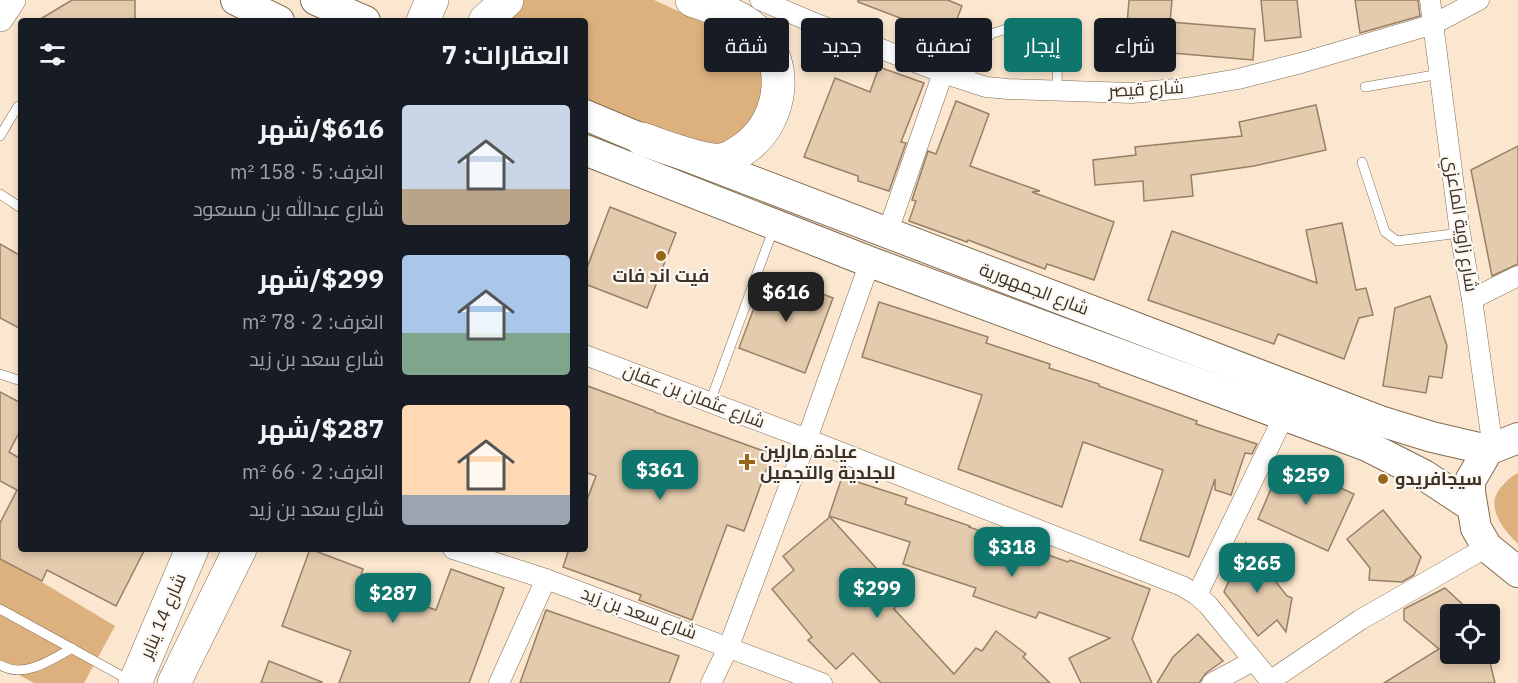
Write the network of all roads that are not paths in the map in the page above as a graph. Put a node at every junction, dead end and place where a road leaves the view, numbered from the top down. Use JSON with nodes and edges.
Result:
{"nodes":[{"id":1,"x":12,"y":0,"type":"edge"},
{"id":2,"x":236,"y":0,"type":"edge"},
{"id":3,"x":316,"y":0,"type":"edge"},
{"id":4,"x":432,"y":0,"type":"edge"},
{"id":5,"x":478,"y":0,"type":"edge"},
{"id":6,"x":507,"y":0,"type":"edge"},
{"id":7,"x":692,"y":0,"type":"edge"},
{"id":8,"x":760,"y":0,"type":"edge"},
{"id":9,"x":1430,"y":0,"type":"edge"},
{"id":10,"x":1479,"y":0,"type":"edge"},
{"id":11,"x":0,"y":18,"type":"edge"},
{"id":12,"x":273,"y":18,"type":"edge"},
{"id":13,"x":358,"y":18,"type":"edge"},
{"id":14,"x":424,"y":18,"type":"edge"},
{"id":15,"x":470,"y":18,"type":"edge"},
{"id":16,"x":488,"y":18,"type":"edge"},
{"id":17,"x":1434,"y":24,"type":"junction"},
{"id":18,"x":943,"y":73,"type":"junction"},
{"id":19,"x":1440,"y":74,"type":"junction"},
{"id":20,"x":967,"y":81,"type":"junction"},
{"id":21,"x":1365,"y":87,"type":"dead end"},
{"id":22,"x":1057,"y":91,"type":"junction"},
{"id":23,"x":18,"y":106,"type":"dead end"},
{"id":24,"x":588,"y":116,"type":"edge"},
{"id":25,"x":0,"y":136,"type":"edge"},
{"id":26,"x":642,"y":139,"type":"junction"},
{"id":27,"x":588,"y":151,"type":"edge"},
{"id":28,"x":1362,"y":162,"type":"dead end"},
{"id":29,"x":0,"y":195,"type":"edge"},
{"id":30,"x":18,"y":206,"type":"edge"},
{"id":31,"x":775,"y":225,"type":"junction"},
{"id":32,"x":1460,"y":233,"type":"junction"},
{"id":33,"x":887,"y":234,"type":"junction"},
{"id":34,"x":870,"y":262,"type":"junction"},
{"id":35,"x":1518,"y":276,"type":"edge"},
{"id":36,"x":1472,"y":299,"type":"junction"},
{"id":37,"x":588,"y":356,"type":"edge"},
{"id":38,"x":0,"y":374,"type":"edge"},
{"id":39,"x":18,"y":380,"type":"edge"},
{"id":40,"x":710,"y":402,"type":"junction"},
{"id":41,"x":1284,"y":416,"type":"junction"},
{"id":42,"x":807,"y":439,"type":"junction"},
{"id":43,"x":1500,"y":446,"type":"edge"},
{"id":44,"x":1471,"y":506,"type":"junction"},
{"id":45,"x":1487,"y":547,"type":"junction"},
{"id":46,"x":239,"y":552,"type":"edge"},
{"id":47,"x":462,"y":552,"type":"edge"},
{"id":48,"x":188,"y":555,"type":"edge"},
{"id":49,"x":1518,"y":572,"type":"edge"},
{"id":50,"x":546,"y":579,"type":"junction"},
{"id":51,"x":1197,"y":595,"type":"junction"},
{"id":52,"x":0,"y":609,"type":"edge"},
{"id":53,"x":729,"y":646,"type":"junction"},
{"id":54,"x":72,"y":648,"type":"junction"},
{"id":55,"x":1253,"y":661,"type":"junction"},
{"id":56,"x":0,"y":664,"type":"edge"},
{"id":57,"x":1271,"y":682,"type":"edge"},
{"id":58,"x":135,"y":683,"type":"edge"},
{"id":59,"x":174,"y":683,"type":"edge"},
{"id":60,"x":499,"y":683,"type":"edge"},
{"id":61,"x":711,"y":683,"type":"edge"},
{"id":62,"x":822,"y":683,"type":"edge"},
{"id":63,"x":1212,"y":683,"type":"edge"}],
"edges":[{"from":1,"to":11,"type":"main road"},
{"from":2,"to":12,"type":"main road"},
{"from":3,"to":13,"type":"main road"},
{"from":4,"to":14,"type":"highway"},
{"from":5,"to":15,"type":"highway"},
{"from":6,"to":16,"type":"highway"},
{"from":7,"to":26,"type":"highway"},
{"from":8,"to":18,"type":"street","name":"شارع قيصر"},
{"from":9,"to":17,"type":"street","name":"شارع زاوية الماعزي"},
{"from":10,"to":17,"type":"street","name":"شارع قيصر"},
{"from":17,"to":19,"type":"street","name":"شارع زاوية الماعزي"},
{"from":17,"to":22,"type":"street","name":"شارع قيصر"},
{"from":18,"to":20,"type":"street","name":"شارع قيصر"},
{"from":18,"to":33,"type":"street"},
{"from":19,"to":21,"type":"lane"},
{"from":19,"to":32,"type":"street","name":"شارع زاوية الماعزي"},
{"from":20,"to":22,"type":"street","name":"شارع قيصر"},
{"from":20,"to":22,"type":"lane"},
{"from":23,"to":25,"type":"lane"},
{"from":24,"to":26,"type":"main road","name":"شارع الجمهورية"},
{"from":26,"to":33,"type":"main road","name":"شارع الجمهورية"},
{"from":27,"to":31,"type":"main road","name":"شارع الجمهورية"},
{"from":28,"to":32,"type":"lane"},
{"from":29,"to":30,"type":"lane"},
{"from":31,"to":34,"type":"main road","name":"شارع الجمهورية"},
{"from":31,"to":40,"type":"lane"},
{"from":32,"to":36,"type":"street","name":"شارع زاوية الماعزي"},
{"from":33,"to":43,"type":"main road","name":"شارع الجمهورية"},
{"from":34,"to":41,"type":"main road","name":"شارع الجمهورية"},
{"from":34,"to":42,"type":"street"},
{"from":35,"to":36,"type":"street"},
{"from":36,"to":43,"type":"street","name":"شارع زاوية الماعزي"},
{"from":37,"to":40,"type":"street","name":"شارع عثمان بن عفان"},
{"from":38,"to":39,"type":"lane"},
{"from":40,"to":42,"type":"street","name":"شارع عثمان بن عفان"},
{"from":41,"to":44,"type":"main road","name":"شارع الجمهورية"},
{"from":41,"to":51,"type":"street"},
{"from":42,"to":51,"type":"street","name":"شارع عثمان بن عفان"},
{"from":42,"to":53,"type":"street"},
{"from":43,"to":44,"type":"main road"},
{"from":44,"to":45,"type":"main road"},
{"from":45,"to":49,"type":"main road"},
{"from":45,"to":57,"type":"street"},
{"from":46,"to":59,"type":"highway"},
{"from":47,"to":50,"type":"street","name":"شارع سعد بن زيد"},
{"from":48,"to":58,"type":"highway","name":"شارع 14 يناير"},
{"from":50,"to":53,"type":"street","name":"شارع سعد بن زيد"},
{"from":50,"to":60,"type":"street"},
{"from":51,"to":55,"type":"street","name":"شارع عثمان بن عفان"},
{"from":52,"to":54,"type":"lane"},
{"from":53,"to":61,"type":"street"},
{"from":53,"to":62,"type":"street","name":"شارع سعد بن زيد"},
{"from":54,"to":56,"type":"lane"},
{"from":54,"to":58,"type":"lane"},
{"from":55,"to":57,"type":"street","name":"شارع عثمان بن عفان"},
{"from":55,"to":63,"type":"street"}]}
